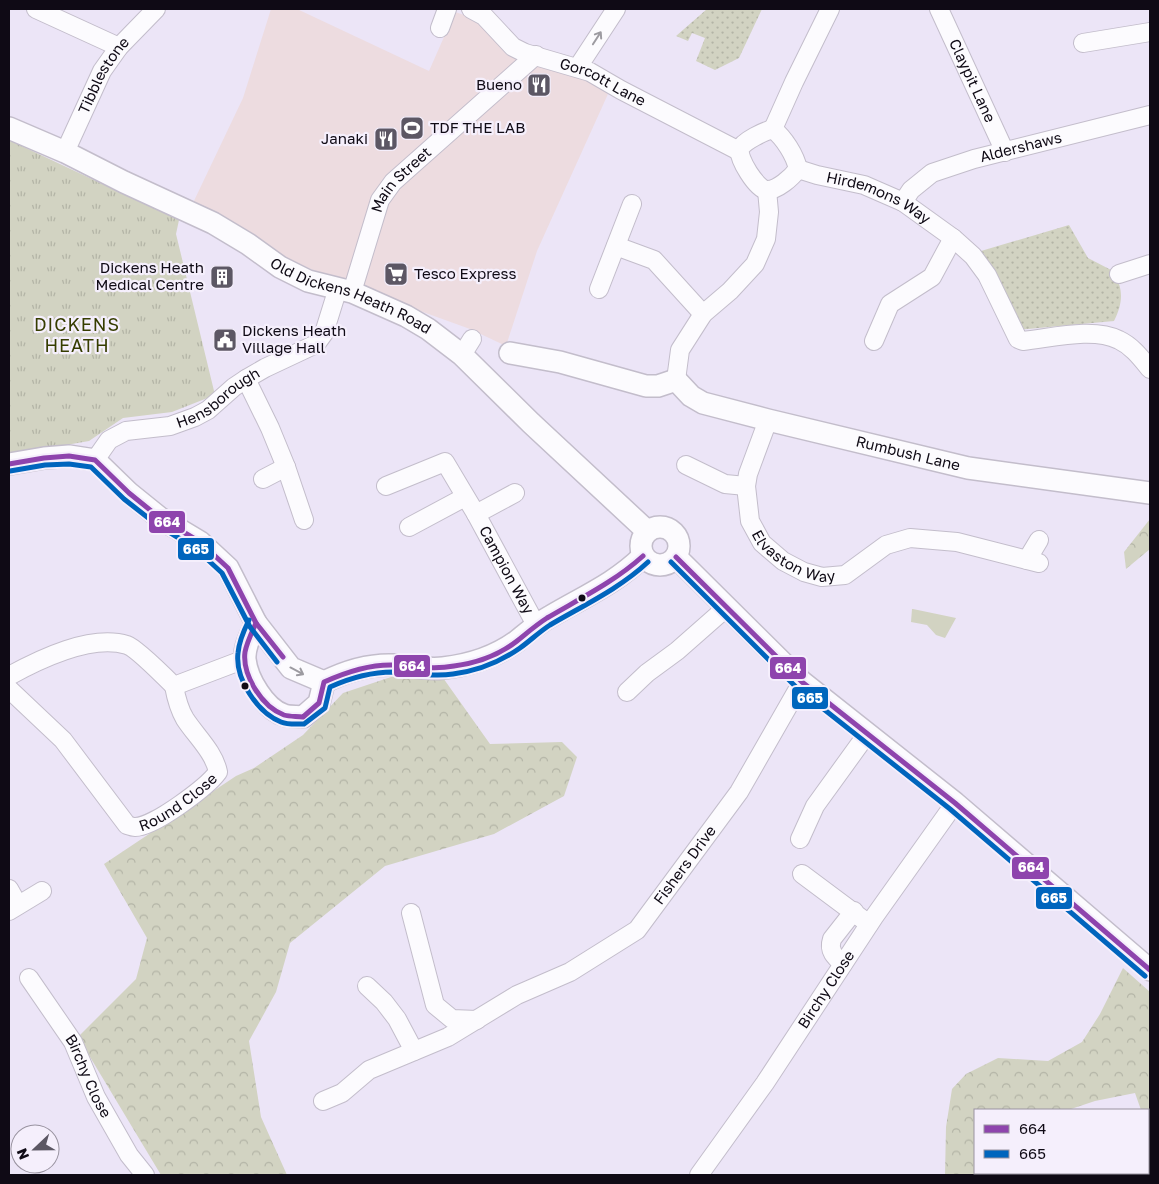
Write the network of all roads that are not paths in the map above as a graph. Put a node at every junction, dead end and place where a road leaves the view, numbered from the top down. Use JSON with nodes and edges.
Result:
{"nodes":[{"id":1,"x":36,"y":9,"type":"edge"},
{"id":2,"x":156,"y":9,"type":"edge"},
{"id":3,"x":447,"y":9,"type":"edge"},
{"id":4,"x":471,"y":9,"type":"edge"},
{"id":5,"x":616,"y":9,"type":"edge"},
{"id":6,"x":830,"y":9,"type":"edge"},
{"id":7,"x":939,"y":9,"type":"edge"},
{"id":8,"x":440,"y":28,"type":"dead end"},
{"id":9,"x":1150,"y":32,"type":"edge"},
{"id":10,"x":1083,"y":43,"type":"dead end"},
{"id":11,"x":119,"y":47,"type":"junction"},
{"id":12,"x":536,"y":56,"type":"junction"},
{"id":13,"x":578,"y":67,"type":"junction"},
{"id":14,"x":1150,"y":115,"type":"edge"},
{"id":15,"x":9,"y":128,"type":"edge"},
{"id":16,"x":773,"y":129,"type":"junction"},
{"id":17,"x":739,"y":151,"type":"junction"},
{"id":18,"x":65,"y":152,"type":"junction"},
{"id":19,"x":1004,"y":152,"type":"junction"},
{"id":20,"x":798,"y":169,"type":"junction"},
{"id":21,"x":767,"y":190,"type":"junction"},
{"id":22,"x":903,"y":202,"type":"junction"},
{"id":23,"x":632,"y":204,"type":"dead end"},
{"id":24,"x":953,"y":238,"type":"junction"},
{"id":25,"x":616,"y":246,"type":"junction"},
{"id":26,"x":1150,"y":264,"type":"edge"},
{"id":27,"x":1119,"y":274,"type":"dead end"},
{"id":28,"x":599,"y":289,"type":"dead end"},
{"id":29,"x":345,"y":290,"type":"junction"},
{"id":30,"x":703,"y":314,"type":"junction"},
{"id":31,"x":874,"y":341,"type":"dead end"},
{"id":32,"x":510,"y":353,"type":"dead end"},
{"id":33,"x":1150,"y":369,"type":"edge"},
{"id":34,"x":246,"y":379,"type":"junction"},
{"id":35,"x":676,"y":380,"type":"junction"},
{"id":36,"x":768,"y":420,"type":"junction"},
{"id":37,"x":95,"y":460,"type":"junction"},
{"id":38,"x":9,"y":464,"type":"edge"},
{"id":39,"x":686,"y":465,"type":"dead end"},
{"id":40,"x":286,"y":467,"type":"junction"},
{"id":41,"x":263,"y":479,"type":"dead end"},
{"id":42,"x":386,"y":486,"type":"dead end"},
{"id":43,"x":746,"y":486,"type":"junction"},
{"id":44,"x":515,"y":493,"type":"dead end"},
{"id":45,"x":1150,"y":493,"type":"edge"},
{"id":46,"x":466,"y":497,"type":"junction"},
{"id":47,"x":476,"y":514,"type":"junction"},
{"id":48,"x":304,"y":520,"type":"dead end"},
{"id":49,"x":409,"y":527,"type":"dead end"},
{"id":50,"x":647,"y":531,"type":"junction"},
{"id":51,"x":1039,"y":540,"type":"dead end"},
{"id":52,"x":644,"y":556,"type":"junction"},
{"id":53,"x":676,"y":557,"type":"junction"},
{"id":54,"x":727,"y":607,"type":"junction"},
{"id":55,"x":256,"y":622,"type":"junction"},
{"id":56,"x":536,"y":625,"type":"junction"},
{"id":57,"x":245,"y":659,"type":"junction"},
{"id":58,"x":9,"y":676,"type":"edge"},
{"id":59,"x":324,"y":682,"type":"junction"},
{"id":60,"x":802,"y":682,"type":"junction"},
{"id":61,"x":174,"y":686,"type":"junction"},
{"id":62,"x":9,"y":689,"type":"edge"},
{"id":63,"x":626,"y":692,"type":"dead end"},
{"id":64,"x":868,"y":734,"type":"junction"},
{"id":65,"x":955,"y":803,"type":"junction"},
{"id":66,"x":800,"y":839,"type":"dead end"},
{"id":67,"x":802,"y":874,"type":"dead end"},
{"id":68,"x":9,"y":889,"type":"edge"},
{"id":69,"x":42,"y":891,"type":"dead end"},
{"id":70,"x":13,"y":908,"type":"edge"},
{"id":71,"x":854,"y":911,"type":"junction"},
{"id":72,"x":411,"y":913,"type":"dead end"},
{"id":73,"x":870,"y":924,"type":"junction"},
{"id":74,"x":843,"y":964,"type":"junction"},
{"id":75,"x":1150,"y":968,"type":"edge"},
{"id":76,"x":29,"y":978,"type":"dead end"},
{"id":77,"x":367,"y":986,"type":"dead end"},
{"id":78,"x":478,"y":1020,"type":"junction"},
{"id":79,"x":414,"y":1051,"type":"junction"},
{"id":80,"x":323,"y":1101,"type":"dead end"},
{"id":81,"x":145,"y":1175,"type":"edge"},
{"id":82,"x":699,"y":1175,"type":"edge"}],
"edges":[{"from":1,"to":11,"type":"street"},
{"from":2,"to":11,"type":"street","name":"Tibblestone"},
{"from":3,"to":8,"type":"street"},
{"from":4,"to":12,"type":"street","name":"Gorcott Lane"},
{"from":13,"to":5,"type":"street","one_way":true},
{"from":6,"to":16,"type":"street"},
{"from":7,"to":19,"type":"street","name":"Claypit Lane"},
{"from":9,"to":10,"type":"street"},
{"from":11,"to":18,"type":"street","name":"Tibblestone"},
{"from":12,"to":13,"type":"street","name":"Gorcott Lane"},
{"from":12,"to":29,"type":"street","name":"Main Street"},
{"from":13,"to":17,"type":"street","name":"Gorcott Lane"},
{"from":14,"to":19,"type":"street","name":"Aldershaws"},
{"from":15,"to":18,"type":"street","name":"Old Dickens Heath Road"},
{"from":16,"to":17,"type":"street"},
{"from":16,"to":20,"type":"street"},
{"from":17,"to":21,"type":"street"},
{"from":18,"to":29,"type":"street","name":"Old Dickens Heath Road"},
{"from":19,"to":22,"type":"street","name":"Aldershaws"},
{"from":20,"to":21,"type":"street"},
{"from":20,"to":22,"type":"street","name":"Hirdemons Way"},
{"from":21,"to":30,"type":"street"},
{"from":22,"to":24,"type":"street","name":"Hirdemons Way"},
{"from":23,"to":25,"type":"street"},
{"from":24,"to":31,"type":"street"},
{"from":24,"to":33,"type":"street","name":"Hirdemons Way"},
{"from":25,"to":28,"type":"street"},
{"from":25,"to":30,"type":"street"},
{"from":26,"to":27,"type":"street"},
{"from":29,"to":34,"type":"street","name":"Hensborough"},
{"from":29,"to":50,"type":"street","name":"Old Dickens Heath Road"},
{"from":30,"to":35,"type":"street"},
{"from":32,"to":35,"type":"street"},
{"from":34,"to":37,"type":"street","name":"Hensborough"},
{"from":34,"to":40,"type":"street"},
{"from":35,"to":36,"type":"street","name":"Rumbush Lane"},
{"from":36,"to":43,"type":"street","name":"Elvaston Way"},
{"from":36,"to":45,"type":"street","name":"Rumbush Lane"},
{"from":37,"to":38,"type":"street"},
{"from":37,"to":55,"type":"street"},
{"from":39,"to":43,"type":"street"},
{"from":40,"to":41,"type":"street"},
{"from":40,"to":48,"type":"street"},
{"from":42,"to":46,"type":"street","name":"Campion Way"},
{"from":43,"to":51,"type":"street","name":"Elvaston Way"},
{"from":44,"to":47,"type":"street","name":"Campion Way"},
{"from":46,"to":47,"type":"street","name":"Campion Way"},
{"from":46,"to":49,"type":"street"},
{"from":47,"to":56,"type":"street","name":"Campion Way"},
{"from":50,"to":52,"type":"street"},
{"from":50,"to":53,"type":"street"},
{"from":52,"to":53,"type":"street"},
{"from":52,"to":56,"type":"street"},
{"from":53,"to":54,"type":"street"},
{"from":54,"to":60,"type":"street"},
{"from":54,"to":63,"type":"street"},
{"from":55,"to":57,"type":"street"},
{"from":55,"to":59,"type":"street","one_way":true},
{"from":56,"to":59,"type":"street"},
{"from":57,"to":59,"type":"street"},
{"from":57,"to":61,"type":"street"},
{"from":58,"to":61,"type":"street"},
{"from":60,"to":64,"type":"street"},
{"from":60,"to":78,"type":"street","name":"Fishers Drive"},
{"from":61,"to":62,"type":"street","name":"Round Close"},
{"from":64,"to":65,"type":"street"},
{"from":64,"to":66,"type":"street"},
{"from":65,"to":73,"type":"street","name":"Birchy Close"},
{"from":65,"to":75,"type":"street"},
{"from":67,"to":71,"type":"street"},
{"from":68,"to":70,"type":"street"},
{"from":69,"to":70,"type":"street"},
{"from":71,"to":73,"type":"street"},
{"from":71,"to":74,"type":"street"},
{"from":72,"to":78,"type":"street"},
{"from":73,"to":74,"type":"street","name":"Birchy Close"},
{"from":74,"to":82,"type":"street","name":"Birchy Close"},
{"from":76,"to":81,"type":"street","name":"Birchy Close"},
{"from":77,"to":79,"type":"street"},
{"from":78,"to":79,"type":"street","name":"Fishers Drive"},
{"from":79,"to":80,"type":"street","name":"Fishers Drive"}]}
